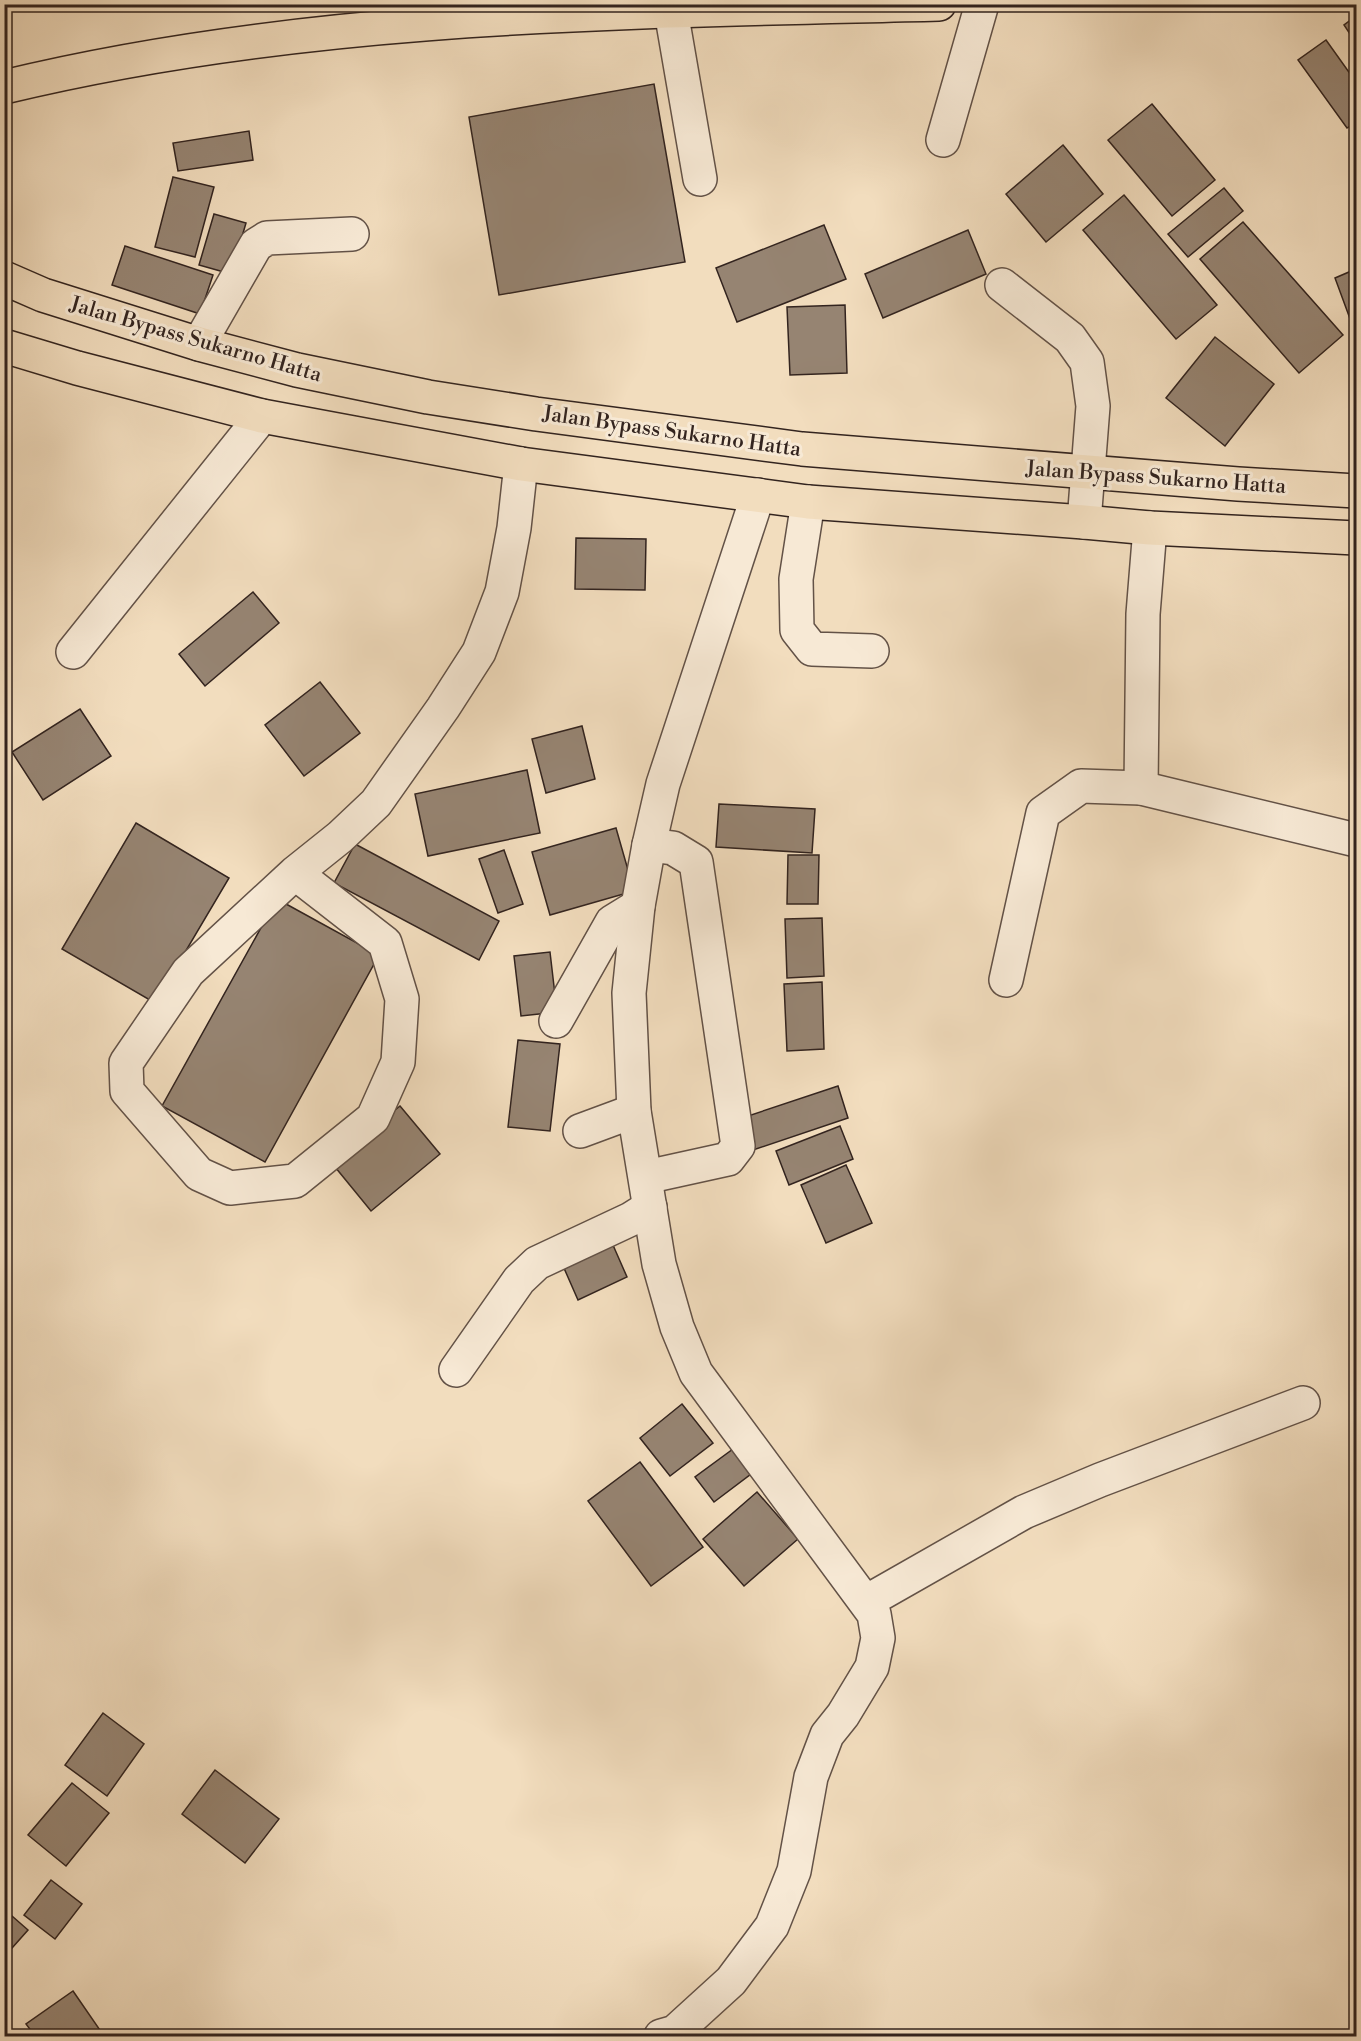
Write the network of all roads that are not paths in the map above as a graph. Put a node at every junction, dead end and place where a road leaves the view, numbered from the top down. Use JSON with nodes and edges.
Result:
{"nodes":[{"id":1,"x":939,"y":4,"type":"edge"},
{"id":2,"x":982,"y":4,"type":"edge"},
{"id":3,"x":627,"y":8,"type":"edge"},
{"id":4,"x":569,"y":9,"type":"edge"},
{"id":5,"x":670,"y":11,"type":"junction"},
{"id":6,"x":4,"y":87,"type":"edge"},
{"id":7,"x":944,"y":140,"type":"dead end"},
{"id":8,"x":700,"y":179,"type":"dead end"},
{"id":9,"x":352,"y":234,"type":"dead end"},
{"id":10,"x":4,"y":279,"type":"edge"},
{"id":11,"x":1002,"y":285,"type":"dead end"},
{"id":12,"x":199,"y":344,"type":"junction"},
{"id":13,"x":10,"y":348,"type":"edge"},
{"id":14,"x":262,"y":416,"type":"junction"},
{"id":15,"x":521,"y":464,"type":"junction"},
{"id":16,"x":1089,"y":472,"type":"junction"},
{"id":17,"x":1238,"y":484,"type":"junction"},
{"id":18,"x":1356,"y":491,"type":"edge"},
{"id":19,"x":759,"y":495,"type":"junction"},
{"id":20,"x":808,"y":502,"type":"junction"},
{"id":21,"x":1084,"y":522,"type":"junction"},
{"id":22,"x":1150,"y":528,"type":"junction"},
{"id":23,"x":1232,"y":532,"type":"junction"},
{"id":24,"x":1356,"y":538,"type":"edge"},
{"id":25,"x":73,"y":651,"type":"dead end"},
{"id":26,"x":872,"y":651,"type":"dead end"},
{"id":27,"x":1141,"y":788,"type":"junction"},
{"id":28,"x":1356,"y":840,"type":"edge"},
{"id":29,"x":649,"y":845,"type":"junction"},
{"id":30,"x":296,"y":873,"type":"junction"},
{"id":31,"x":638,"y":906,"type":"junction"},
{"id":32,"x":1006,"y":980,"type":"dead end"},
{"id":33,"x":556,"y":1021,"type":"dead end"},
{"id":34,"x":634,"y":1111,"type":"junction"},
{"id":35,"x":580,"y":1131,"type":"dead end"},
{"id":36,"x":648,"y":1192,"type":"junction"},
{"id":37,"x":456,"y":1370,"type":"dead end"},
{"id":38,"x":1303,"y":1403,"type":"dead end"},
{"id":39,"x":866,"y":1602,"type":"junction"},
{"id":40,"x":661,"y":2037,"type":"edge"}],
"edges":[{"from":1,"to":5,"type":"main road"},
{"from":2,"to":7,"type":"street"},
{"from":3,"to":4,"type":"main road"},
{"from":3,"to":5,"type":"main road"},
{"from":4,"to":6,"type":"main road"},
{"from":5,"to":8,"type":"street"},
{"from":9,"to":12,"type":"street"},
{"from":10,"to":12,"type":"main road","name":"Jalan Bypass Sukarno Hatta"},
{"from":11,"to":16,"type":"street"},
{"from":12,"to":16,"type":"main road","name":"Jalan Bypass Sukarno Hatta"},
{"from":13,"to":14,"type":"main road"},
{"from":14,"to":15,"type":"main road"},
{"from":14,"to":25,"type":"street"},
{"from":15,"to":19,"type":"main road"},
{"from":15,"to":30,"type":"street"},
{"from":16,"to":17,"type":"main road","name":"Jalan Bypass Sukarno Hatta"},
{"from":16,"to":21,"type":"street"},
{"from":17,"to":18,"type":"main road","name":"Jalan Bypass Sukarno Hatta"},
{"from":17,"to":23,"type":"main road"},
{"from":19,"to":20,"type":"main road"},
{"from":19,"to":29,"type":"street"},
{"from":20,"to":21,"type":"main road"},
{"from":20,"to":26,"type":"street"},
{"from":21,"to":22,"type":"main road"},
{"from":22,"to":23,"type":"main road"},
{"from":22,"to":27,"type":"street"},
{"from":23,"to":24,"type":"main road"},
{"from":27,"to":28,"type":"street"},
{"from":27,"to":32,"type":"street"},
{"from":29,"to":31,"type":"street"},
{"from":29,"to":36,"type":"street"},
{"from":30,"to":30,"type":"street"},
{"from":31,"to":33,"type":"street"},
{"from":31,"to":34,"type":"street"},
{"from":34,"to":35,"type":"street"},
{"from":34,"to":36,"type":"street"},
{"from":36,"to":37,"type":"street"},
{"from":36,"to":39,"type":"street"},
{"from":38,"to":39,"type":"street"},
{"from":39,"to":40,"type":"street"}]}
